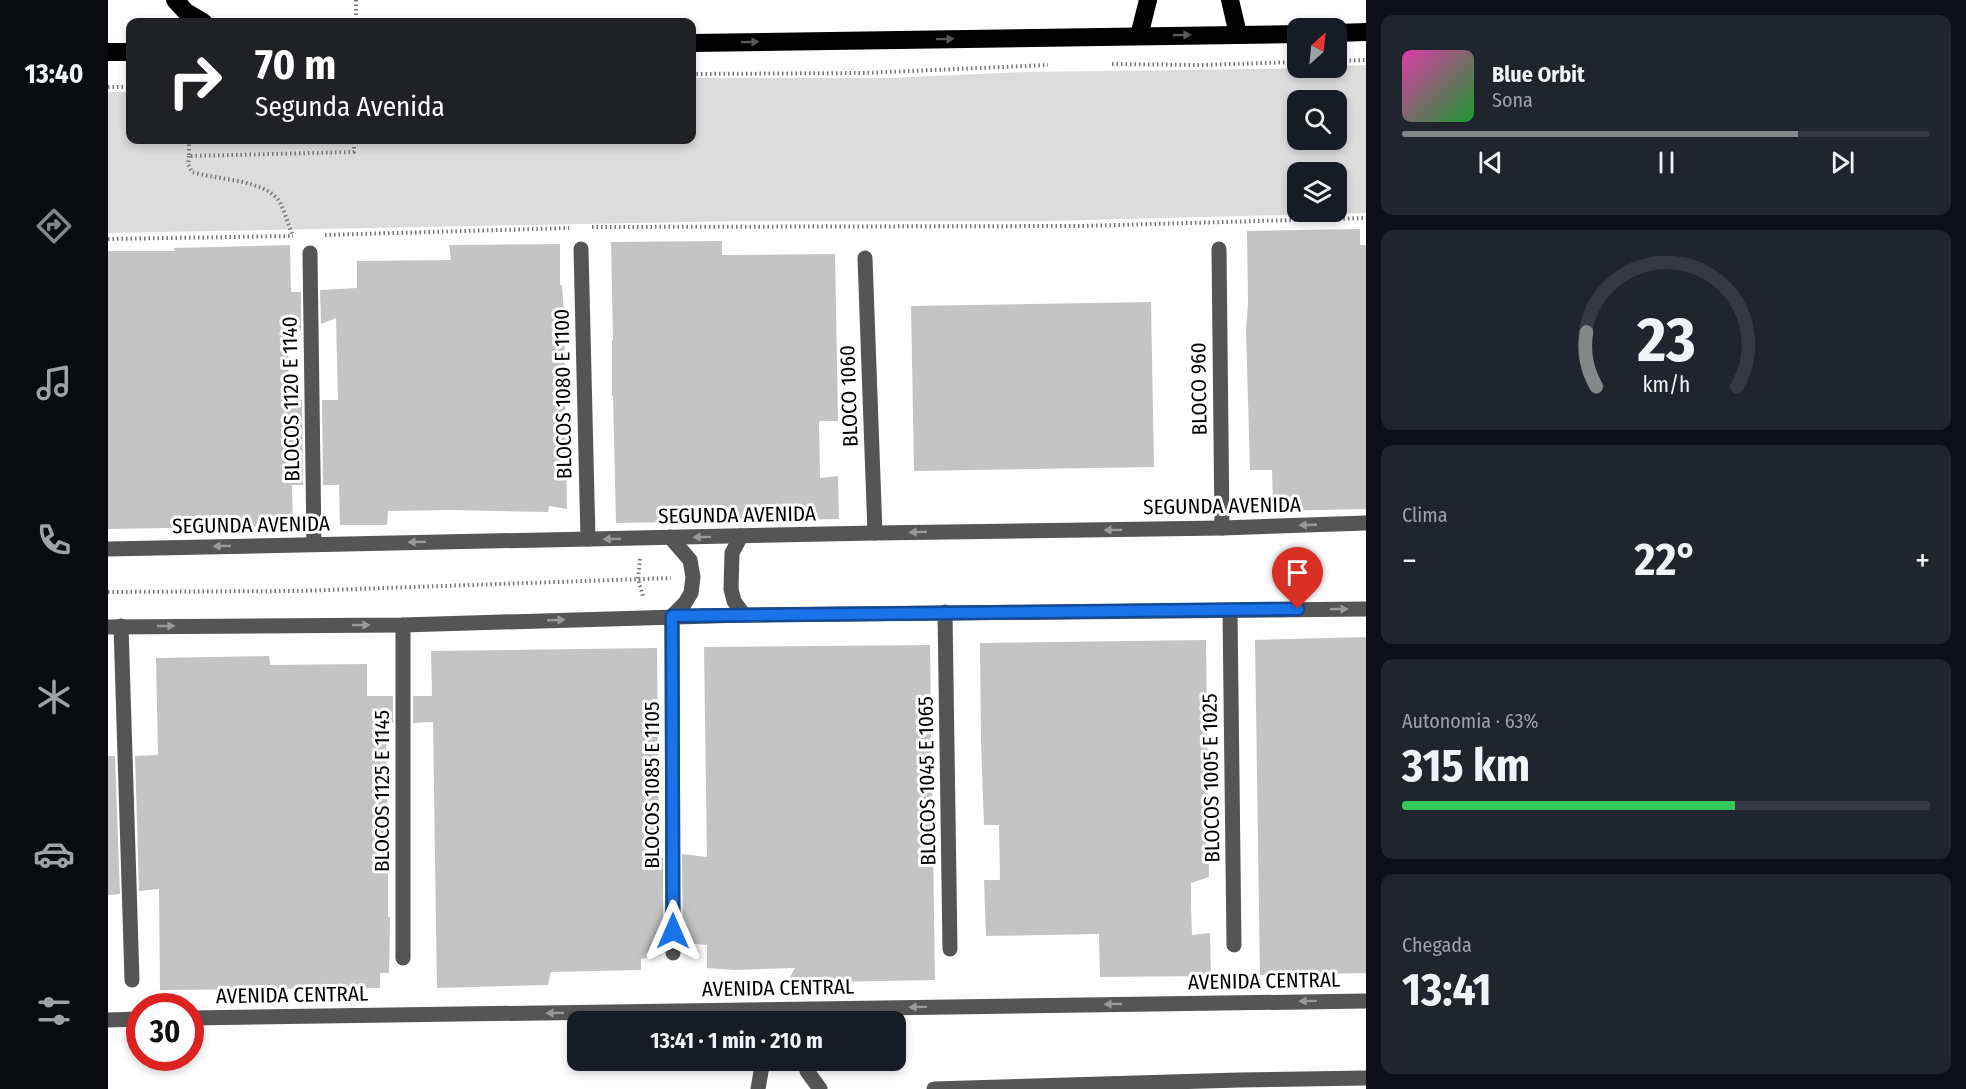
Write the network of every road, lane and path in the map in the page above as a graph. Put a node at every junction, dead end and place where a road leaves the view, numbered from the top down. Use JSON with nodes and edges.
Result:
{"nodes":[{"id":1,"x":175,"y":0,"type":"edge"},
{"id":2,"x":356,"y":0,"type":"edge"},
{"id":3,"x":1148,"y":0,"type":"edge"},
{"id":4,"x":1230,"y":0,"type":"edge"},
{"id":5,"x":196,"y":18,"type":"edge"},
{"id":6,"x":356,"y":18,"type":"edge"},
{"id":7,"x":1366,"y":32,"type":"edge"},
{"id":8,"x":1287,"y":33,"type":"edge"},
{"id":9,"x":1347,"y":33,"type":"edge"},
{"id":10,"x":1238,"y":34,"type":"junction"},
{"id":11,"x":1139,"y":36,"type":"junction"},
{"id":12,"x":696,"y":43,"type":"edge"},
{"id":13,"x":108,"y":52,"type":"edge"},
{"id":14,"x":126,"y":52,"type":"edge"},
{"id":15,"x":1366,"y":60,"type":"edge"},
{"id":16,"x":1347,"y":61,"type":"edge"},
{"id":17,"x":1287,"y":62,"type":"edge"},
{"id":18,"x":1110,"y":64,"type":"dead end"},
{"id":19,"x":1054,"y":65,"type":"dead end"},
{"id":20,"x":696,"y":74,"type":"edge"},
{"id":21,"x":108,"y":87,"type":"edge"},
{"id":22,"x":126,"y":87,"type":"edge"},
{"id":23,"x":189,"y":144,"type":"edge"},
{"id":24,"x":354,"y":144,"type":"edge"},
{"id":25,"x":189,"y":156,"type":"junction"},
{"id":26,"x":1366,"y":218,"type":"edge"},
{"id":27,"x":580,"y":228,"type":"dead end"},
{"id":28,"x":591,"y":228,"type":"dead end"},
{"id":29,"x":321,"y":235,"type":"dead end"},
{"id":30,"x":293,"y":236,"type":"junction"},
{"id":31,"x":301,"y":236,"type":"dead end"},
{"id":32,"x":108,"y":238,"type":"edge"},
{"id":33,"x":581,"y":249,"type":"dead end"},
{"id":34,"x":1218,"y":249,"type":"dead end"},
{"id":35,"x":310,"y":253,"type":"dead end"},
{"id":36,"x":865,"y":258,"type":"dead end"},
{"id":37,"x":1366,"y":524,"type":"edge"},
{"id":38,"x":1222,"y":528,"type":"junction"},
{"id":39,"x":875,"y":533,"type":"junction"},
{"id":40,"x":741,"y":536,"type":"junction"},
{"id":41,"x":670,"y":537,"type":"junction"},
{"id":42,"x":642,"y":538,"type":"junction"},
{"id":43,"x":588,"y":539,"type":"junction"},
{"id":44,"x":314,"y":544,"type":"junction"},
{"id":45,"x":108,"y":549,"type":"edge"},
{"id":46,"x":693,"y":577,"type":"junction"},
{"id":47,"x":638,"y":579,"type":"junction"},
{"id":48,"x":108,"y":592,"type":"edge"},
{"id":49,"x":1366,"y":609,"type":"edge"},
{"id":50,"x":1230,"y":610,"type":"junction"},
{"id":51,"x":945,"y":612,"type":"junction"},
{"id":52,"x":744,"y":615,"type":"junction"},
{"id":53,"x":672,"y":616,"type":"junction"},
{"id":54,"x":649,"y":617,"type":"junction"},
{"id":55,"x":404,"y":625,"type":"junction"},
{"id":56,"x":115,"y":626,"type":"edge"},
{"id":57,"x":1234,"y":945,"type":"dead end"},
{"id":58,"x":950,"y":950,"type":"dead end"},
{"id":59,"x":673,"y":953,"type":"dead end"},
{"id":60,"x":403,"y":958,"type":"dead end"},
{"id":61,"x":132,"y":980,"type":"dead end"},
{"id":62,"x":1366,"y":1001,"type":"edge"},
{"id":63,"x":826,"y":1008,"type":"junction"},
{"id":64,"x":732,"y":1011,"type":"edge"},
{"id":65,"x":823,"y":1011,"type":"edge"},
{"id":66,"x":567,"y":1013,"type":"edge"},
{"id":67,"x":204,"y":1018,"type":"edge"},
{"id":68,"x":126,"y":1019,"type":"edge"},
{"id":69,"x":108,"y":1020,"type":"edge"},
{"id":70,"x":761,"y":1071,"type":"edge"},
{"id":71,"x":807,"y":1071,"type":"edge"},
{"id":72,"x":1366,"y":1078,"type":"edge"},
{"id":73,"x":758,"y":1089,"type":"edge"},
{"id":74,"x":820,"y":1089,"type":"edge"},
{"id":75,"x":934,"y":1089,"type":"edge"}],
"edges":[{"from":1,"to":5,"type":"highway"},
{"from":2,"to":6,"type":"path"},
{"from":3,"to":11,"type":"highway"},
{"from":4,"to":10,"type":"highway"},
{"from":7,"to":9,"type":"highway"},
{"from":8,"to":10,"type":"highway"},
{"from":11,"to":10,"type":"highway","one_way":true},
{"from":12,"to":11,"type":"highway","one_way":true},
{"from":13,"to":14,"type":"highway"},
{"from":15,"to":16,"type":"path"},
{"from":17,"to":18,"type":"path"},
{"from":19,"to":20,"type":"path"},
{"from":21,"to":22,"type":"path"},
{"from":23,"to":25,"type":"path"},
{"from":24,"to":25,"type":"path"},
{"from":25,"to":30,"type":"path"},
{"from":26,"to":28,"type":"path"},
{"from":27,"to":29,"type":"path"},
{"from":30,"to":31,"type":"path"},
{"from":30,"to":32,"type":"path"},
{"from":33,"to":43,"type":"street","name":"BLOCOS 1080 E 1100"},
{"from":34,"to":38,"type":"street","name":"BLOCO 960"},
{"from":35,"to":44,"type":"street","name":"BLOCOS 1120 E 1140"},
{"from":36,"to":39,"type":"street","name":"BLOCO 1060"},
{"from":37,"to":38,"type":"street","name":"SEGUNDA AVENIDA","one_way":true},
{"from":38,"to":39,"type":"street","name":"SEGUNDA AVENIDA","one_way":true},
{"from":39,"to":40,"type":"street","name":"SEGUNDA AVENIDA"},
{"from":40,"to":41,"type":"street","name":"SEGUNDA AVENIDA","one_way":true},
{"from":40,"to":52,"type":"street"},
{"from":41,"to":42,"type":"street","name":"SEGUNDA AVENIDA"},
{"from":41,"to":46,"type":"street"},
{"from":42,"to":43,"type":"street","name":"SEGUNDA AVENIDA","one_way":true},
{"from":42,"to":47,"type":"path"},
{"from":43,"to":44,"type":"street","name":"SEGUNDA AVENIDA","one_way":true},
{"from":44,"to":45,"type":"street","name":"SEGUNDA AVENIDA","one_way":true},
{"from":46,"to":47,"type":"path"},
{"from":46,"to":53,"type":"street"},
{"from":47,"to":48,"type":"path"},
{"from":47,"to":54,"type":"path"},
{"from":50,"to":49,"type":"street","one_way":true},
{"from":50,"to":51,"type":"street"},
{"from":50,"to":57,"type":"street","name":"BLOCOS 1005 E 1025"},
{"from":51,"to":52,"type":"street"},
{"from":51,"to":58,"type":"street","name":"BLOCOS 1045 E 1065"},
{"from":52,"to":53,"type":"street"},
{"from":53,"to":54,"type":"street"},
{"from":53,"to":59,"type":"street","name":"BLOCOS 1085 E 1105"},
{"from":55,"to":54,"type":"street","one_way":true},
{"from":56,"to":55,"type":"street","one_way":true},
{"from":55,"to":60,"type":"street","name":"BLOCOS 1125 E 1145"},
{"from":56,"to":61,"type":"street"},
{"from":62,"to":63,"type":"street","name":"AVENIDA CENTRAL","one_way":true},
{"from":63,"to":64,"type":"street","name":"AVENIDA CENTRAL"},
{"from":63,"to":65,"type":"street"},
{"from":66,"to":67,"type":"street","name":"AVENIDA CENTRAL","one_way":true},
{"from":68,"to":69,"type":"street"},
{"from":70,"to":73,"type":"street"},
{"from":71,"to":74,"type":"street"},
{"from":72,"to":75,"type":"street"}]}
